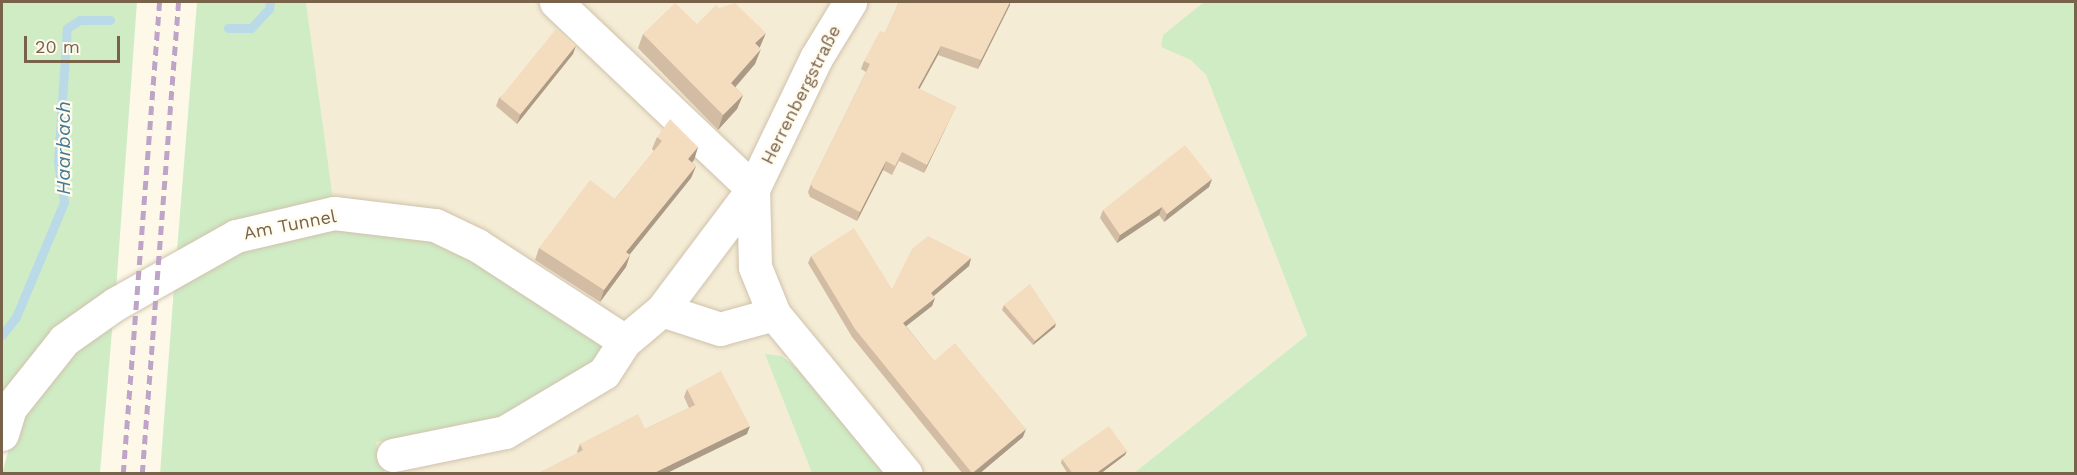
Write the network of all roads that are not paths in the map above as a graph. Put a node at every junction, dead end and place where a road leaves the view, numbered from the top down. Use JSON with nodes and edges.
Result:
{"nodes":[{"id":1,"x":556,"y":2,"type":"edge"},
{"id":2,"x":850,"y":2,"type":"edge"},
{"id":3,"x":753,"y":189,"type":"junction"},
{"id":4,"x":662,"y":310,"type":"junction"},
{"id":5,"x":774,"y":314,"type":"junction"},
{"id":6,"x":625,"y":341,"type":"junction"},
{"id":7,"x":2,"y":434,"type":"edge"},
{"id":8,"x":393,"y":455,"type":"dead end"},
{"id":9,"x":906,"y":474,"type":"edge"}],
"edges":[{"from":1,"to":3,"type":"street"},
{"from":2,"to":3,"type":"street","name":"Herrenbergstraße"},
{"from":3,"to":4,"type":"street","name":"Herrenbergstraße"},
{"from":3,"to":5,"type":"street","name":"Herrenbergstraße"},
{"from":4,"to":5,"type":"street"},
{"from":4,"to":6,"type":"street"},
{"from":5,"to":9,"type":"street","name":"Herrenbergstraße"},
{"from":6,"to":7,"type":"street","name":"Am Tunnel"},
{"from":6,"to":8,"type":"street"}]}
